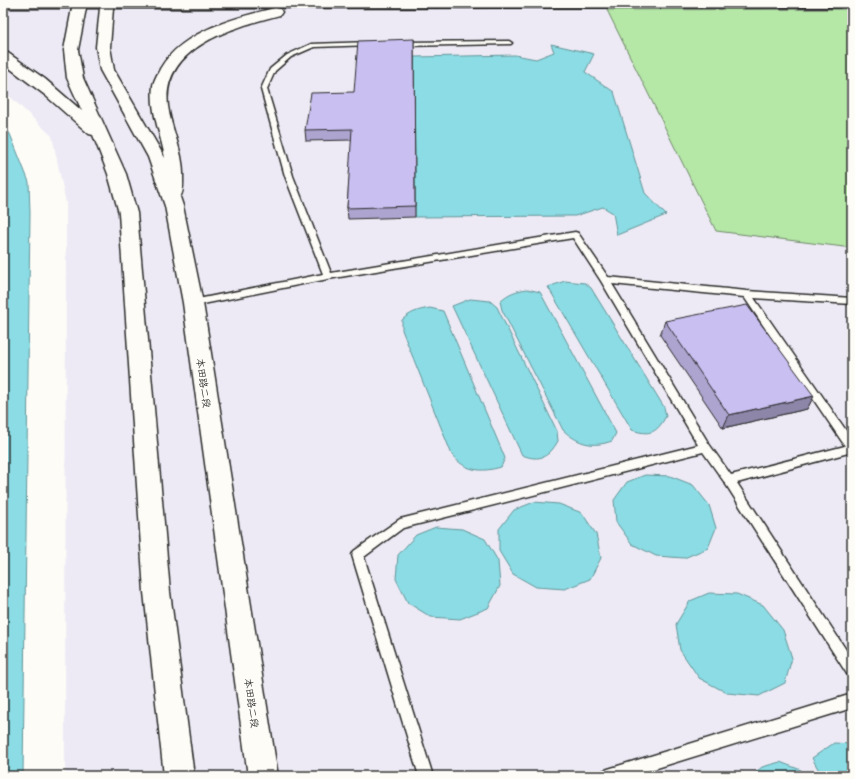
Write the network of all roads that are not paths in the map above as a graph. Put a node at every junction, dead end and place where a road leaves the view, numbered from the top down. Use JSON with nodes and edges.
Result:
{"nodes":[{"id":1,"x":839,"y":3,"type":"edge"},
{"id":2,"x":3,"y":4,"type":"edge"},
{"id":3,"x":80,"y":4,"type":"edge"},
{"id":4,"x":107,"y":4,"type":"edge"},
{"id":5,"x":321,"y":4,"type":"edge"},
{"id":6,"x":509,"y":43,"type":"dead end"},
{"id":7,"x":380,"y":44,"type":"edge"},
{"id":8,"x":396,"y":44,"type":"edge"},
{"id":9,"x":3,"y":56,"type":"edge"},
{"id":10,"x":103,"y":139,"type":"junction"},
{"id":11,"x":174,"y":206,"type":"junction"},
{"id":12,"x":328,"y":276,"type":"junction"},
{"id":13,"x":605,"y":280,"type":"junction"},
{"id":14,"x":747,"y":294,"type":"junction"},
{"id":15,"x":852,"y":301,"type":"edge"},
{"id":16,"x":193,"y":303,"type":"junction"},
{"id":17,"x":705,"y":446,"type":"junction"},
{"id":18,"x":852,"y":448,"type":"edge"},
{"id":19,"x":729,"y":480,"type":"junction"},
{"id":20,"x":852,"y":670,"type":"edge"},
{"id":21,"x":852,"y":701,"type":"edge"},
{"id":22,"x":179,"y":776,"type":"edge"},
{"id":23,"x":263,"y":776,"type":"edge"},
{"id":24,"x":426,"y":776,"type":"edge"},
{"id":25,"x":608,"y":776,"type":"edge"}],
"edges":[{"from":1,"to":5,"type":"street"},
{"from":2,"to":3,"type":"street"},
{"from":3,"to":4,"type":"street"},
{"from":3,"to":10,"type":"street"},
{"from":4,"to":5,"type":"street"},
{"from":4,"to":11,"type":"street","name":"本田路二段"},
{"from":5,"to":11,"type":"street"},
{"from":6,"to":8,"type":"lane"},
{"from":7,"to":12,"type":"lane"},
{"from":9,"to":10,"type":"street"},
{"from":10,"to":22,"type":"street"},
{"from":11,"to":16,"type":"street","name":"本田路二段"},
{"from":12,"to":13,"type":"lane"},
{"from":12,"to":16,"type":"lane"},
{"from":13,"to":14,"type":"lane"},
{"from":13,"to":17,"type":"lane"},
{"from":14,"to":15,"type":"lane"},
{"from":14,"to":18,"type":"lane"},
{"from":16,"to":23,"type":"street","name":"本田路二段"},
{"from":17,"to":19,"type":"lane"},
{"from":17,"to":24,"type":"lane"},
{"from":18,"to":19,"type":"lane"},
{"from":19,"to":20,"type":"lane"},
{"from":21,"to":25,"type":"lane"}]}
